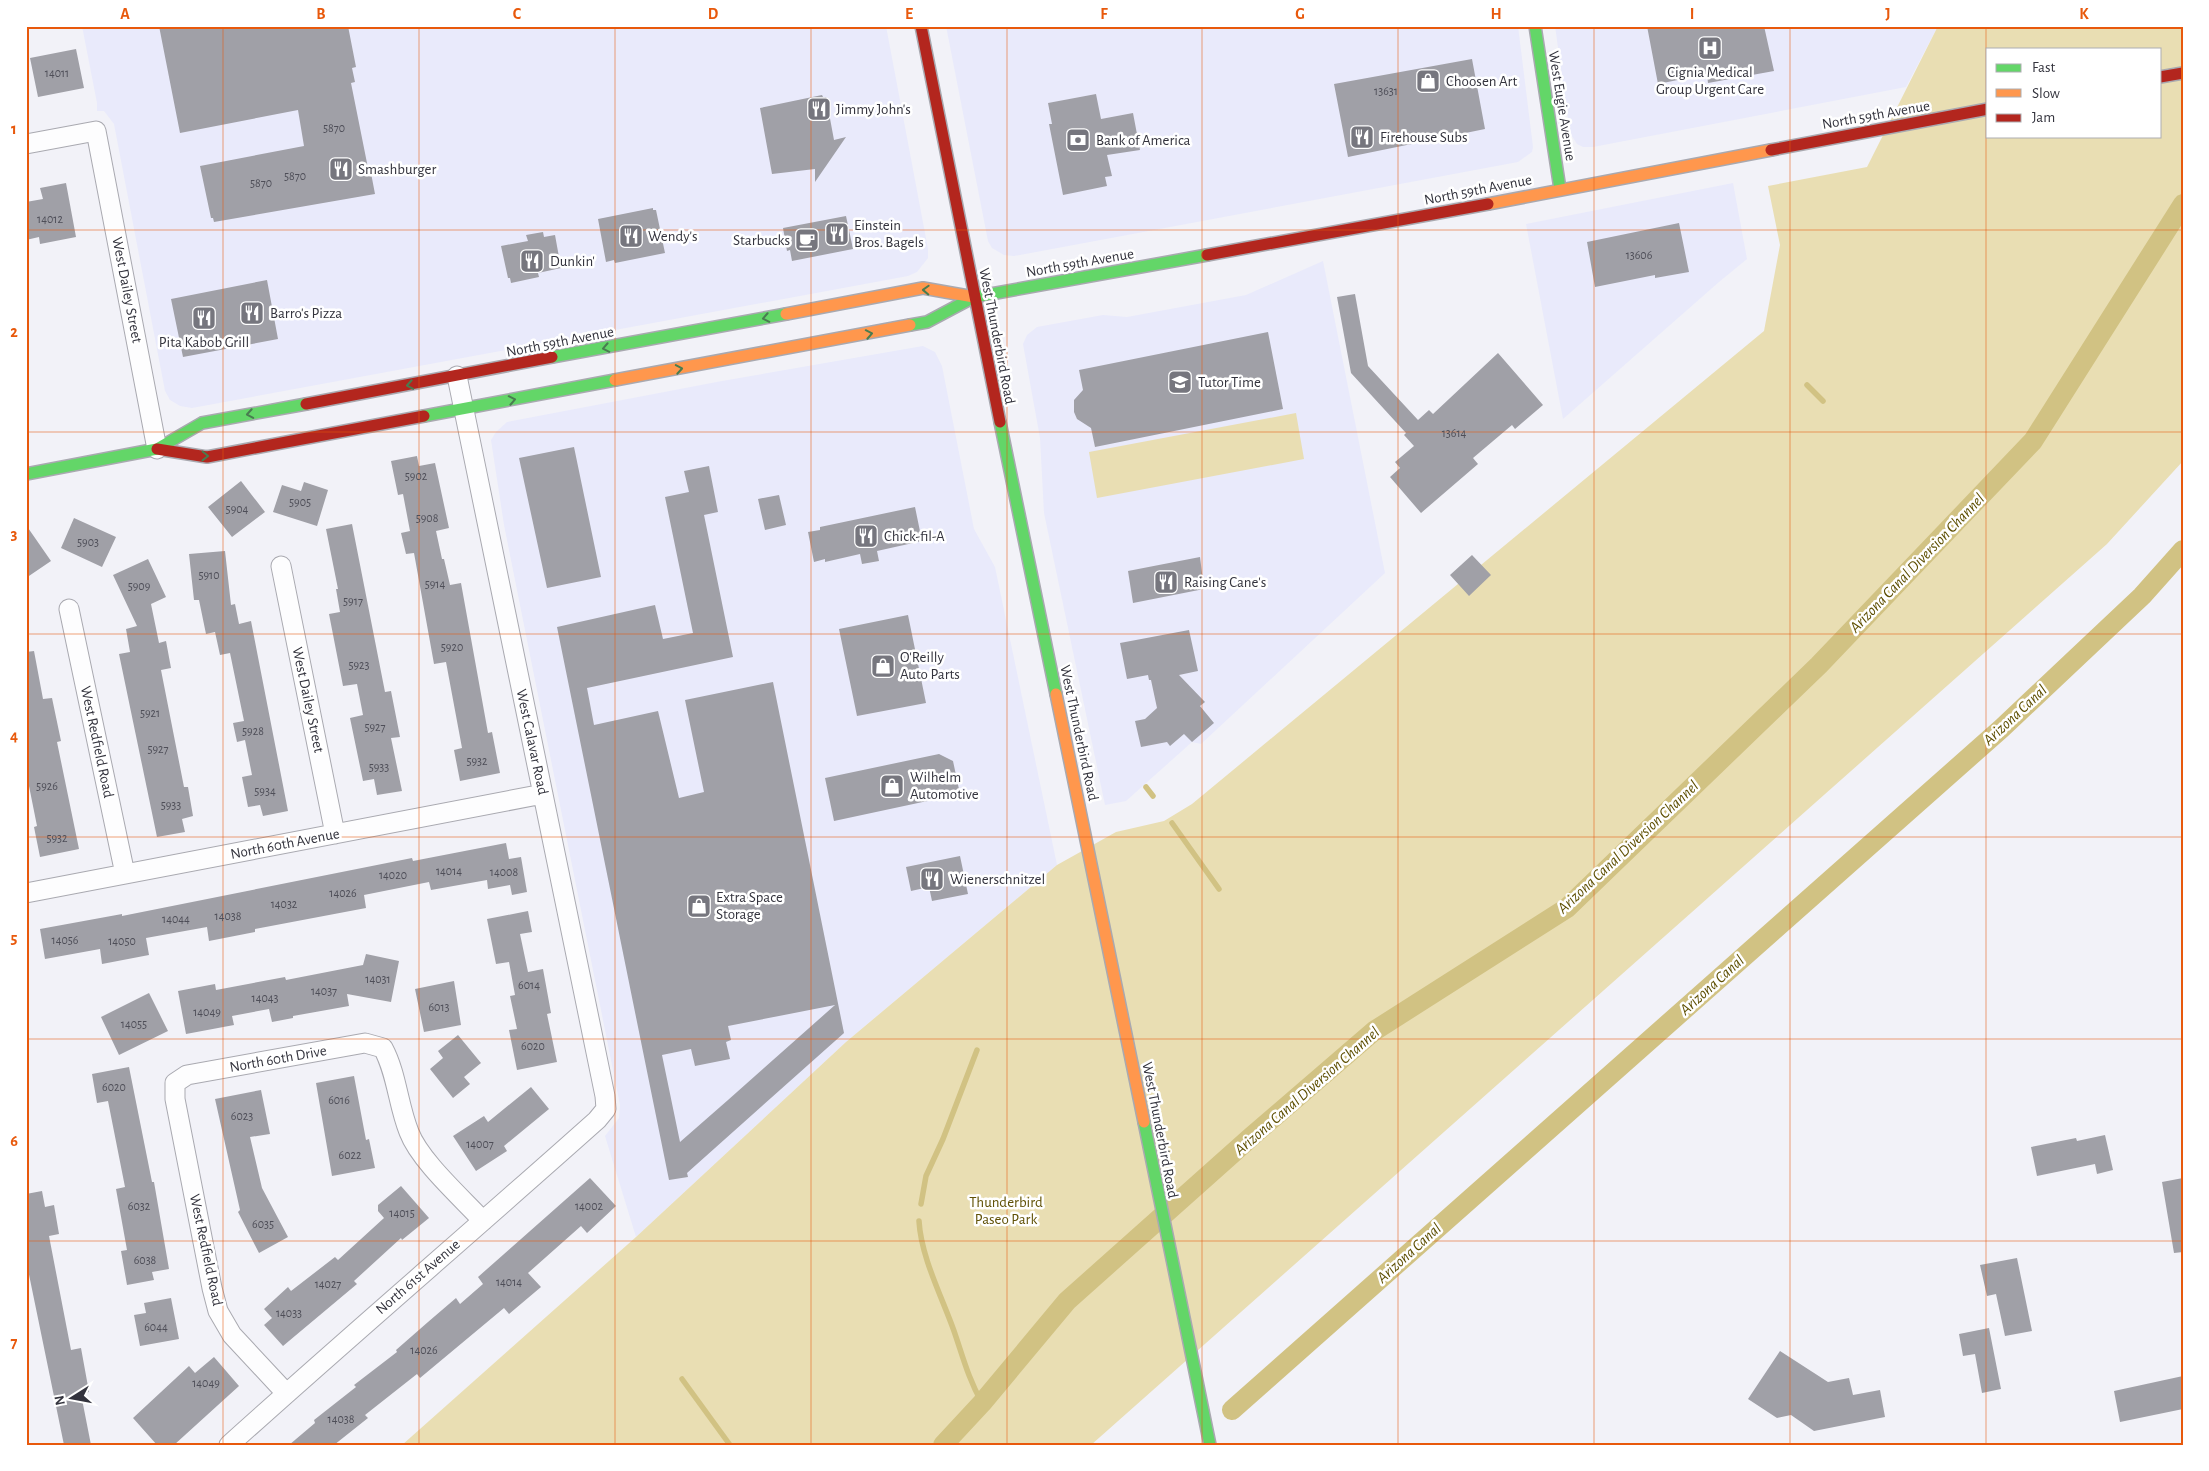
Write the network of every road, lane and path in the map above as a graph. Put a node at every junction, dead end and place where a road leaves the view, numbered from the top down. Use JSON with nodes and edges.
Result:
{"nodes":[{"id":1,"x":921,"y":26,"type":"edge"},
{"id":2,"x":1535,"y":26,"type":"edge"},
{"id":3,"x":2183,"y":73,"type":"edge"},
{"id":4,"x":2162,"y":77,"type":"edge"},
{"id":5,"x":1986,"y":109,"type":"edge"},
{"id":6,"x":26,"y":144,"type":"edge"},
{"id":7,"x":1560,"y":189,"type":"junction"},
{"id":8,"x":974,"y":297,"type":"junction"},
{"id":9,"x":722,"y":326,"type":"junction"},
{"id":10,"x":721,"y":340,"type":"dead end"},
{"id":11,"x":669,"y":358,"type":"dead end"},
{"id":12,"x":458,"y":376,"type":"junction"},
{"id":13,"x":643,"y":376,"type":"junction"},
{"id":14,"x":464,"y":409,"type":"junction"},
{"id":15,"x":157,"y":448,"type":"junction"},
{"id":16,"x":26,"y":474,"type":"edge"},
{"id":17,"x":280,"y":566,"type":"dead end"},
{"id":18,"x":69,"y":609,"type":"dead end"},
{"id":19,"x":543,"y":794,"type":"junction"},
{"id":20,"x":335,"y":834,"type":"junction"},
{"id":21,"x":125,"y":874,"type":"junction"},
{"id":22,"x":26,"y":893,"type":"edge"},
{"id":23,"x":175,"y":1083,"type":"joint"},
{"id":24,"x":606,"y":1109,"type":"joint"},
{"id":25,"x":483,"y":1221,"type":"junction"},
{"id":26,"x":286,"y":1394,"type":"junction"},
{"id":27,"x":229,"y":1445,"type":"edge"},
{"id":28,"x":1210,"y":1445,"type":"edge"}],
"edges":[{"from":1,"to":8,"type":"main road","name":"West Thunderbird Road"},
{"from":2,"to":7,"type":"main road","name":"West Eugie Avenue"},
{"from":3,"to":4,"type":"main road"},
{"from":5,"to":7,"type":"main road","name":"North 59th Avenue"},
{"from":6,"to":15,"type":"street","name":"West Dailey Street"},
{"from":7,"to":8,"type":"main road","name":"North 59th Avenue"},
{"from":8,"to":9,"type":"main road","name":"North 59th Avenue","one_way":true},
{"from":13,"to":8,"type":"main road","name":"North 59th Avenue","one_way":true},
{"from":8,"to":28,"type":"main road","name":"West Thunderbird Road"},
{"from":9,"to":10,"type":"main road"},
{"from":9,"to":12,"type":"main road","name":"North 59th Avenue","one_way":true},
{"from":11,"to":13,"type":"main road"},
{"from":12,"to":14,"type":"street","name":"West Calavar Road"},
{"from":12,"to":15,"type":"main road","name":"North 59th Avenue","one_way":true},
{"from":14,"to":13,"type":"main road","name":"North 59th Avenue","one_way":true},
{"from":15,"to":14,"type":"main road","name":"North 59th Avenue","one_way":true},
{"from":14,"to":19,"type":"street","name":"West Calavar Road"},
{"from":15,"to":16,"type":"main road","name":"North 59th Avenue"},
{"from":17,"to":20,"type":"street","name":"West Dailey Street"},
{"from":18,"to":21,"type":"street","name":"West Redfield Road"},
{"from":19,"to":20,"type":"street","name":"North 60th Avenue"},
{"from":19,"to":24,"type":"street","name":"West Calavar Road"},
{"from":20,"to":21,"type":"street","name":"North 60th Avenue"},
{"from":21,"to":22,"type":"street","name":"North 60th Avenue"},
{"from":23,"to":25,"type":"street","name":"North 60th Drive"},
{"from":23,"to":26,"type":"street","name":"West Redfield Road"},
{"from":24,"to":25,"type":"street","name":"North 61st Avenue"},
{"from":25,"to":26,"type":"street","name":"North 61st Avenue"},
{"from":26,"to":27,"type":"street","name":"North 61st Avenue"}]}
